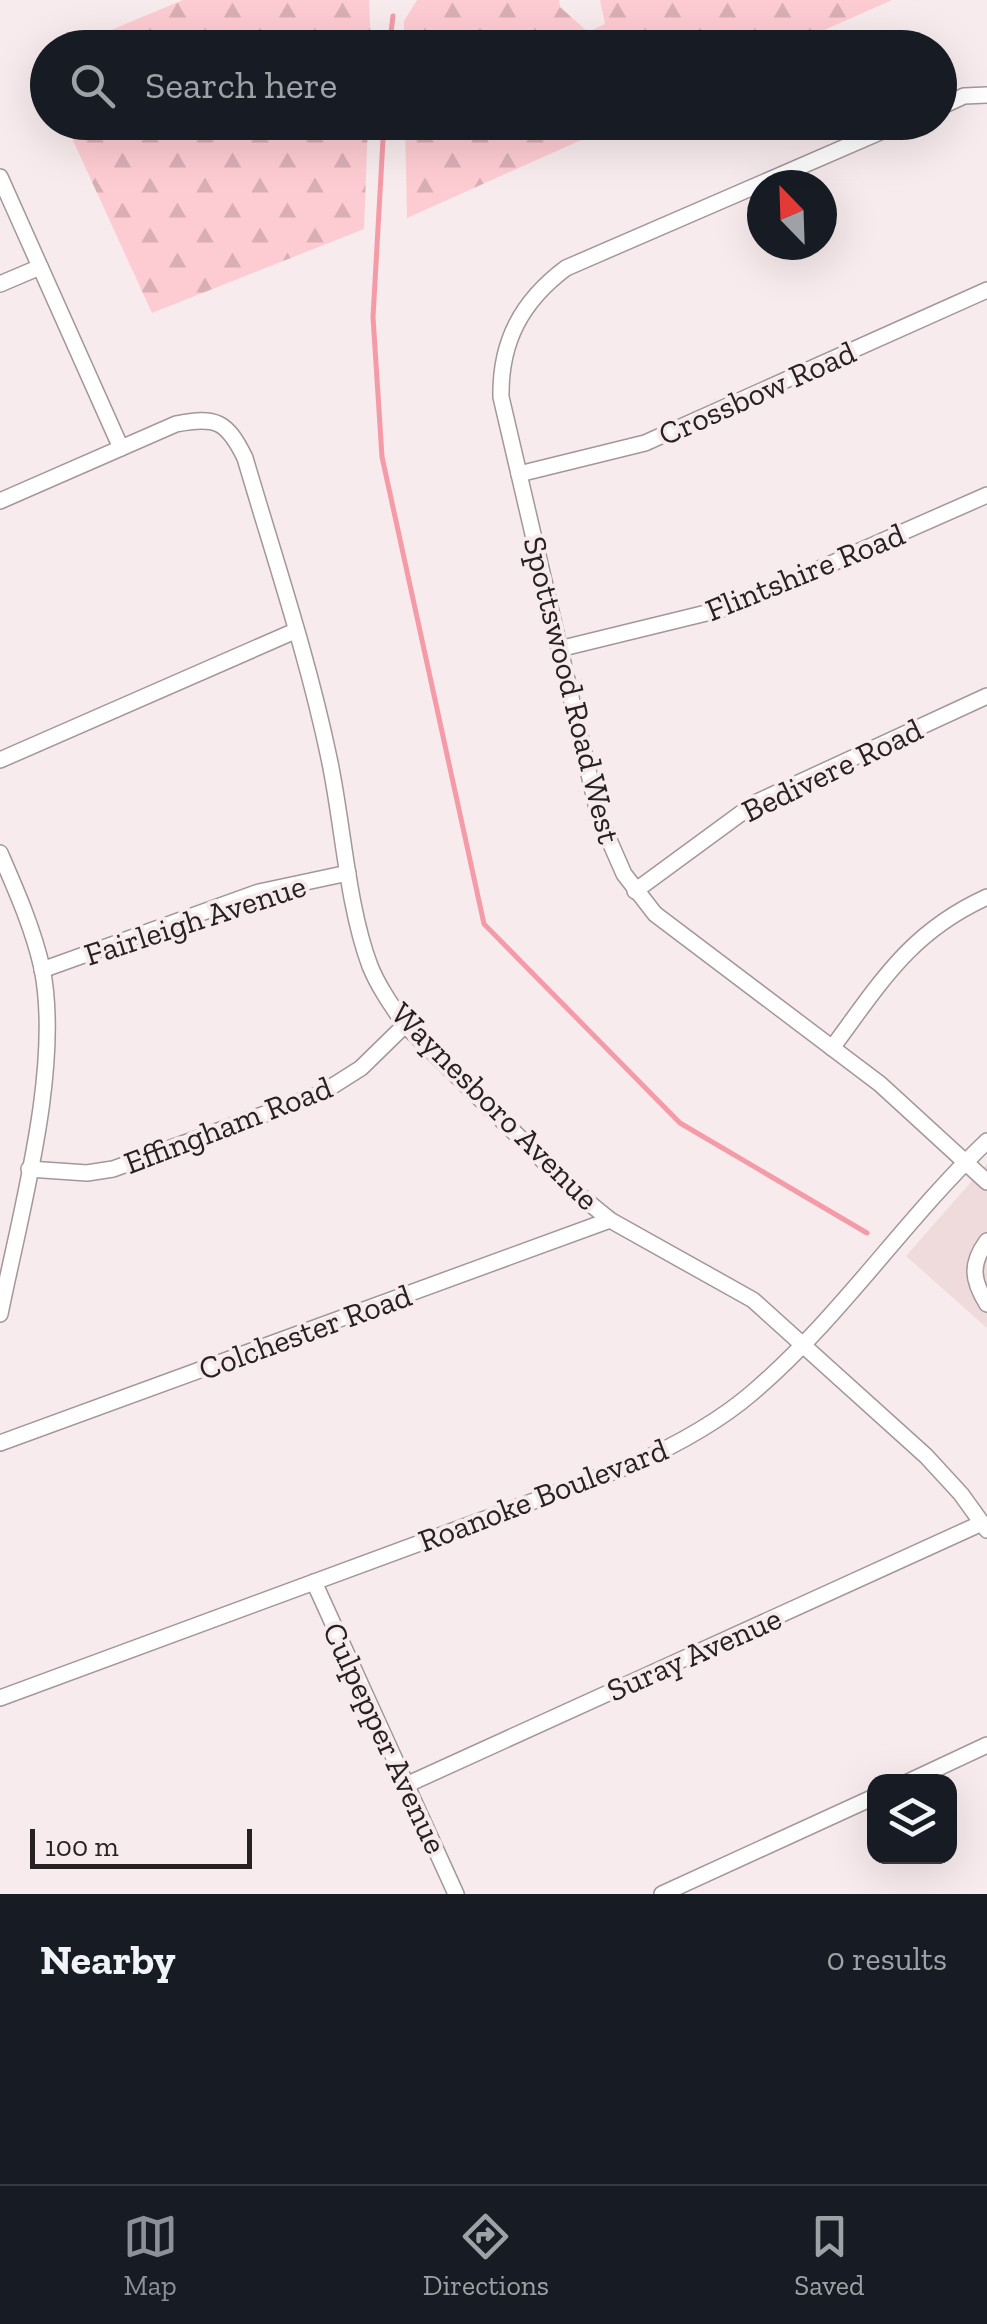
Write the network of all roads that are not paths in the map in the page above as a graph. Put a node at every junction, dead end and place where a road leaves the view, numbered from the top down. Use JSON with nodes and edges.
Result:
{"nodes":[{"id":1,"x":987,"y":95,"type":"edge"},
{"id":2,"x":957,"y":99,"type":"edge"},
{"id":3,"x":861,"y":140,"type":"edge"},
{"id":4,"x":0,"y":177,"type":"edge"},
{"id":5,"x":40,"y":267,"type":"junction"},
{"id":6,"x":0,"y":284,"type":"edge"},
{"id":7,"x":987,"y":290,"type":"edge"},
{"id":8,"x":121,"y":448,"type":"junction"},
{"id":9,"x":519,"y":474,"type":"junction"},
{"id":10,"x":987,"y":495,"type":"edge"},
{"id":11,"x":0,"y":501,"type":"edge"},
{"id":12,"x":295,"y":631,"type":"junction"},
{"id":13,"x":559,"y":649,"type":"junction"},
{"id":14,"x":987,"y":696,"type":"edge"},
{"id":15,"x":0,"y":760,"type":"edge"},
{"id":16,"x":0,"y":854,"type":"edge"},
{"id":17,"x":348,"y":873,"type":"junction"},
{"id":18,"x":635,"y":891,"type":"junction"},
{"id":19,"x":987,"y":897,"type":"edge"},
{"id":20,"x":42,"y":970,"type":"junction"},
{"id":21,"x":405,"y":1025,"type":"junction"},
{"id":22,"x":832,"y":1048,"type":"junction"},
{"id":23,"x":987,"y":1141,"type":"edge"},
{"id":24,"x":966,"y":1163,"type":"junction"},
{"id":25,"x":29,"y":1169,"type":"junction"},
{"id":26,"x":987,"y":1182,"type":"edge"},
{"id":27,"x":610,"y":1220,"type":"junction"},
{"id":28,"x":987,"y":1241,"type":"edge"},
{"id":29,"x":987,"y":1304,"type":"edge"},
{"id":30,"x":0,"y":1314,"type":"edge"},
{"id":31,"x":804,"y":1343,"type":"junction"},
{"id":32,"x":0,"y":1444,"type":"edge"},
{"id":33,"x":985,"y":1527,"type":"edge"},
{"id":34,"x":314,"y":1582,"type":"junction"},
{"id":35,"x":2,"y":1692,"type":"edge"},
{"id":36,"x":987,"y":1745,"type":"edge"},
{"id":37,"x":925,"y":1774,"type":"edge"},
{"id":38,"x":406,"y":1786,"type":"junction"},
{"id":39,"x":867,"y":1800,"type":"edge"},
{"id":40,"x":456,"y":1894,"type":"edge"},
{"id":41,"x":662,"y":1894,"type":"edge"}],
"edges":[{"from":1,"to":2,"type":"street"},
{"from":3,"to":9,"type":"street","name":"Spottswood Road West"},
{"from":4,"to":5,"type":"street"},
{"from":5,"to":6,"type":"street"},
{"from":5,"to":8,"type":"street"},
{"from":7,"to":9,"type":"street","name":"Crossbow Road"},
{"from":8,"to":11,"type":"street"},
{"from":8,"to":12,"type":"street","name":"Waynesboro Avenue"},
{"from":9,"to":13,"type":"street","name":"Spottswood Road West"},
{"from":10,"to":13,"type":"street","name":"Flintshire Road"},
{"from":12,"to":15,"type":"street"},
{"from":12,"to":17,"type":"street","name":"Waynesboro Avenue"},
{"from":13,"to":18,"type":"street","name":"Spottswood Road West"},
{"from":14,"to":18,"type":"street","name":"Bedivere Road"},
{"from":16,"to":20,"type":"street"},
{"from":17,"to":20,"type":"street","name":"Fairleigh Avenue"},
{"from":17,"to":21,"type":"street","name":"Waynesboro Avenue"},
{"from":18,"to":22,"type":"street","name":"Spottswood Road West"},
{"from":19,"to":22,"type":"street"},
{"from":20,"to":25,"type":"street"},
{"from":21,"to":25,"type":"street","name":"Effingham Road"},
{"from":21,"to":27,"type":"street","name":"Waynesboro Avenue"},
{"from":22,"to":24,"type":"street","name":"Spottswood Road West"},
{"from":23,"to":24,"type":"street","name":"Roanoke Boulevard"},
{"from":24,"to":26,"type":"street","name":"Spottswood Road West"},
{"from":24,"to":31,"type":"street","name":"Roanoke Boulevard"},
{"from":25,"to":30,"type":"street"},
{"from":27,"to":31,"type":"street","name":"Waynesboro Avenue"},
{"from":27,"to":32,"type":"street","name":"Colchester Road"},
{"from":28,"to":29,"type":"street"},
{"from":31,"to":33,"type":"street","name":"Waynesboro Avenue"},
{"from":31,"to":34,"type":"street","name":"Roanoke Boulevard"},
{"from":33,"to":38,"type":"street","name":"Suray Avenue"},
{"from":34,"to":35,"type":"street","name":"Roanoke Boulevard"},
{"from":34,"to":38,"type":"street","name":"Culpepper Avenue"},
{"from":36,"to":37,"type":"street"},
{"from":38,"to":40,"type":"street","name":"Culpepper Avenue"},
{"from":39,"to":41,"type":"street"}]}
